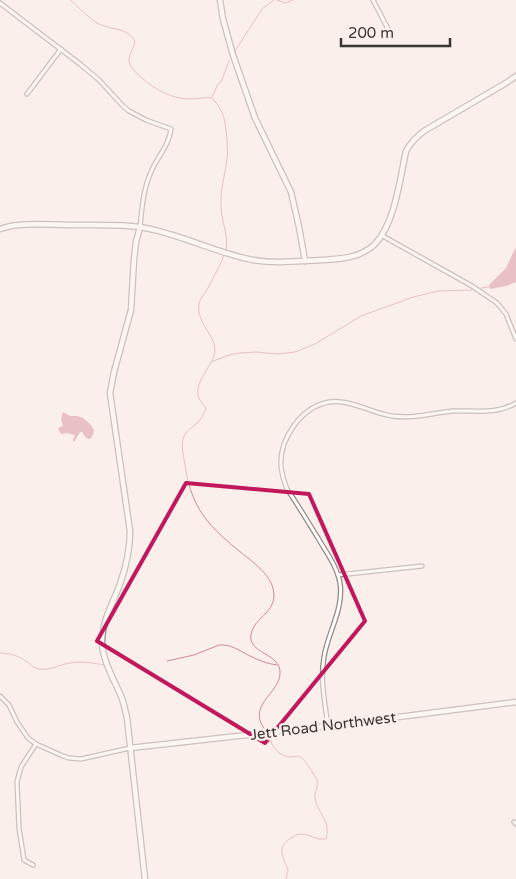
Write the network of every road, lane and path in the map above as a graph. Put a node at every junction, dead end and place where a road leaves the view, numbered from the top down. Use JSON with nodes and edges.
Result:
{"nodes":[{"id":1,"x":220,"y":0,"type":"edge"},
{"id":2,"x":373,"y":0,"type":"edge"},
{"id":3,"x":0,"y":3,"type":"edge"},
{"id":4,"x":388,"y":29,"type":"dead end"},
{"id":5,"x":61,"y":50,"type":"junction"},
{"id":6,"x":516,"y":76,"type":"edge"},
{"id":7,"x":27,"y":94,"type":"dead end"},
{"id":8,"x":140,"y":227,"type":"junction"},
{"id":9,"x":0,"y":229,"type":"edge"},
{"id":10,"x":382,"y":235,"type":"junction"},
{"id":11,"x":305,"y":261,"type":"junction"},
{"id":12,"x":516,"y":339,"type":"edge"},
{"id":13,"x":516,"y":404,"type":"edge"},
{"id":14,"x":422,"y":566,"type":"dead end"},
{"id":15,"x":338,"y":575,"type":"junction"},
{"id":16,"x":0,"y":696,"type":"edge"},
{"id":17,"x":516,"y":702,"type":"edge"},
{"id":18,"x":328,"y":726,"type":"junction"},
{"id":19,"x":36,"y":744,"type":"junction"},
{"id":20,"x":130,"y":748,"type":"junction"},
{"id":21,"x":33,"y":865,"type":"dead end"},
{"id":22,"x":145,"y":879,"type":"edge"}],
"edges":[{"from":1,"to":11,"type":"street"},
{"from":2,"to":4,"type":"street"},
{"from":3,"to":5,"type":"street"},
{"from":5,"to":7,"type":"street"},
{"from":5,"to":8,"type":"street"},
{"from":6,"to":10,"type":"street"},
{"from":8,"to":9,"type":"street"},
{"from":8,"to":11,"type":"street"},
{"from":8,"to":20,"type":"street"},
{"from":10,"to":11,"type":"street"},
{"from":10,"to":12,"type":"street"},
{"from":13,"to":15,"type":"street"},
{"from":14,"to":15,"type":"street"},
{"from":15,"to":18,"type":"street"},
{"from":16,"to":19,"type":"street"},
{"from":17,"to":18,"type":"street","name":"Jett Road Northwest"},
{"from":18,"to":20,"type":"street","name":"Jett Road Northwest"},
{"from":19,"to":20,"type":"street"},
{"from":19,"to":21,"type":"street"},
{"from":20,"to":22,"type":"street"}]}
